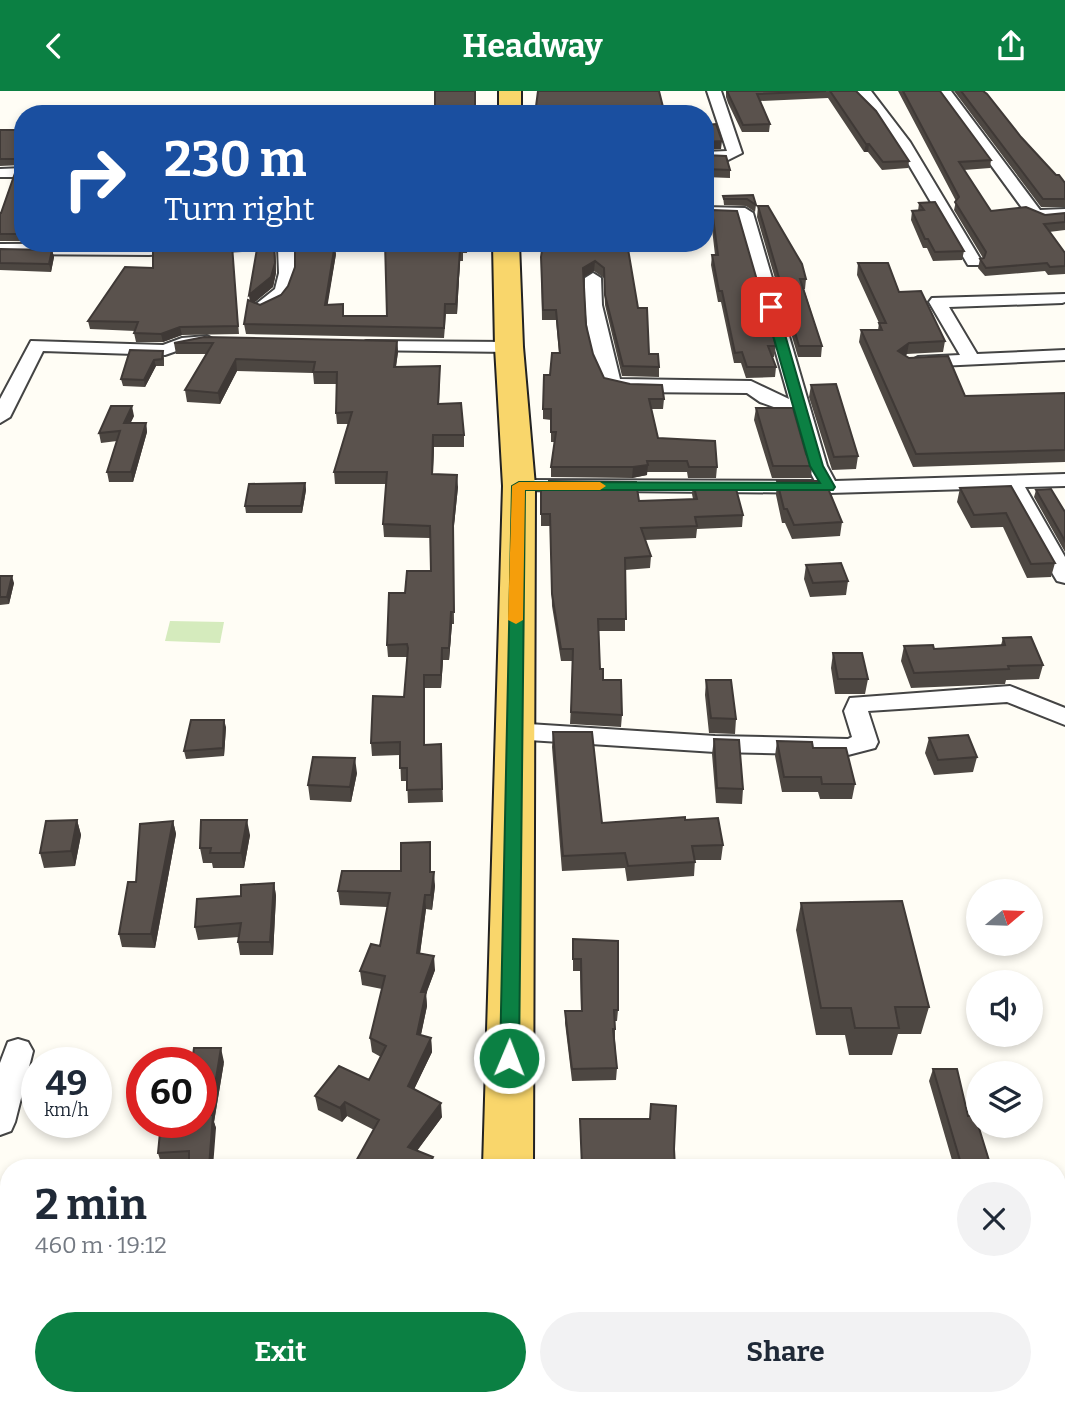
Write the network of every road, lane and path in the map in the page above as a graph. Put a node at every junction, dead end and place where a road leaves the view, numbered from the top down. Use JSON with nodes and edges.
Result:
{"nodes":[{"id":1,"x":714,"y":91,"type":"edge"},
{"id":2,"x":864,"y":91,"type":"edge"},
{"id":3,"x":944,"y":91,"type":"edge"},
{"id":4,"x":714,"y":156,"type":"edge"},
{"id":5,"x":714,"y":212,"type":"edge"},
{"id":6,"x":1065,"y":214,"type":"edge"},
{"id":7,"x":287,"y":252,"type":"edge"},
{"id":8,"x":506,"y":252,"type":"edge"},
{"id":9,"x":974,"y":262,"type":"dead end"},
{"id":10,"x":593,"y":278,"type":"dead end"},
{"id":11,"x":1062,"y":297,"type":"dead end"},
{"id":12,"x":260,"y":308,"type":"edge"},
{"id":13,"x":229,"y":342,"type":"edge"},
{"id":14,"x":351,"y":345,"type":"edge"},
{"id":15,"x":509,"y":347,"type":"junction"},
{"id":16,"x":1065,"y":355,"type":"edge"},
{"id":17,"x":971,"y":358,"type":"junction"},
{"id":18,"x":906,"y":362,"type":"edge"},
{"id":19,"x":800,"y":410,"type":"junction"},
{"id":20,"x":0,"y":417,"type":"edge"},
{"id":21,"x":1065,"y":480,"type":"edge"},
{"id":22,"x":1012,"y":482,"type":"junction"},
{"id":23,"x":519,"y":486,"type":"junction"},
{"id":24,"x":829,"y":487,"type":"junction"},
{"id":25,"x":1065,"y":576,"type":"edge"},
{"id":26,"x":1065,"y":717,"type":"edge"},
{"id":27,"x":513,"y":731,"type":"junction"},
{"id":28,"x":19,"y":1051,"type":"dead end"},
{"id":29,"x":0,"y":1122,"type":"edge"},
{"id":30,"x":508,"y":1159,"type":"edge"}],
"edges":[{"from":1,"to":4,"type":"street"},
{"from":2,"to":9,"type":"street"},
{"from":3,"to":6,"type":"street"},
{"from":5,"to":19,"type":"street"},
{"from":7,"to":12,"type":"street"},
{"from":8,"to":15,"type":"main road"},
{"from":10,"to":19,"type":"street"},
{"from":11,"to":17,"type":"street"},
{"from":13,"to":20,"type":"street"},
{"from":14,"to":15,"type":"street"},
{"from":15,"to":23,"type":"main road"},
{"from":16,"to":17,"type":"street"},
{"from":17,"to":18,"type":"street"},
{"from":19,"to":24,"type":"street"},
{"from":21,"to":22,"type":"street"},
{"from":22,"to":24,"type":"street"},
{"from":22,"to":25,"type":"street"},
{"from":23,"to":24,"type":"street"},
{"from":23,"to":27,"type":"main road"},
{"from":26,"to":27,"type":"street"},
{"from":27,"to":30,"type":"main road"},
{"from":28,"to":29,"type":"street"}]}
